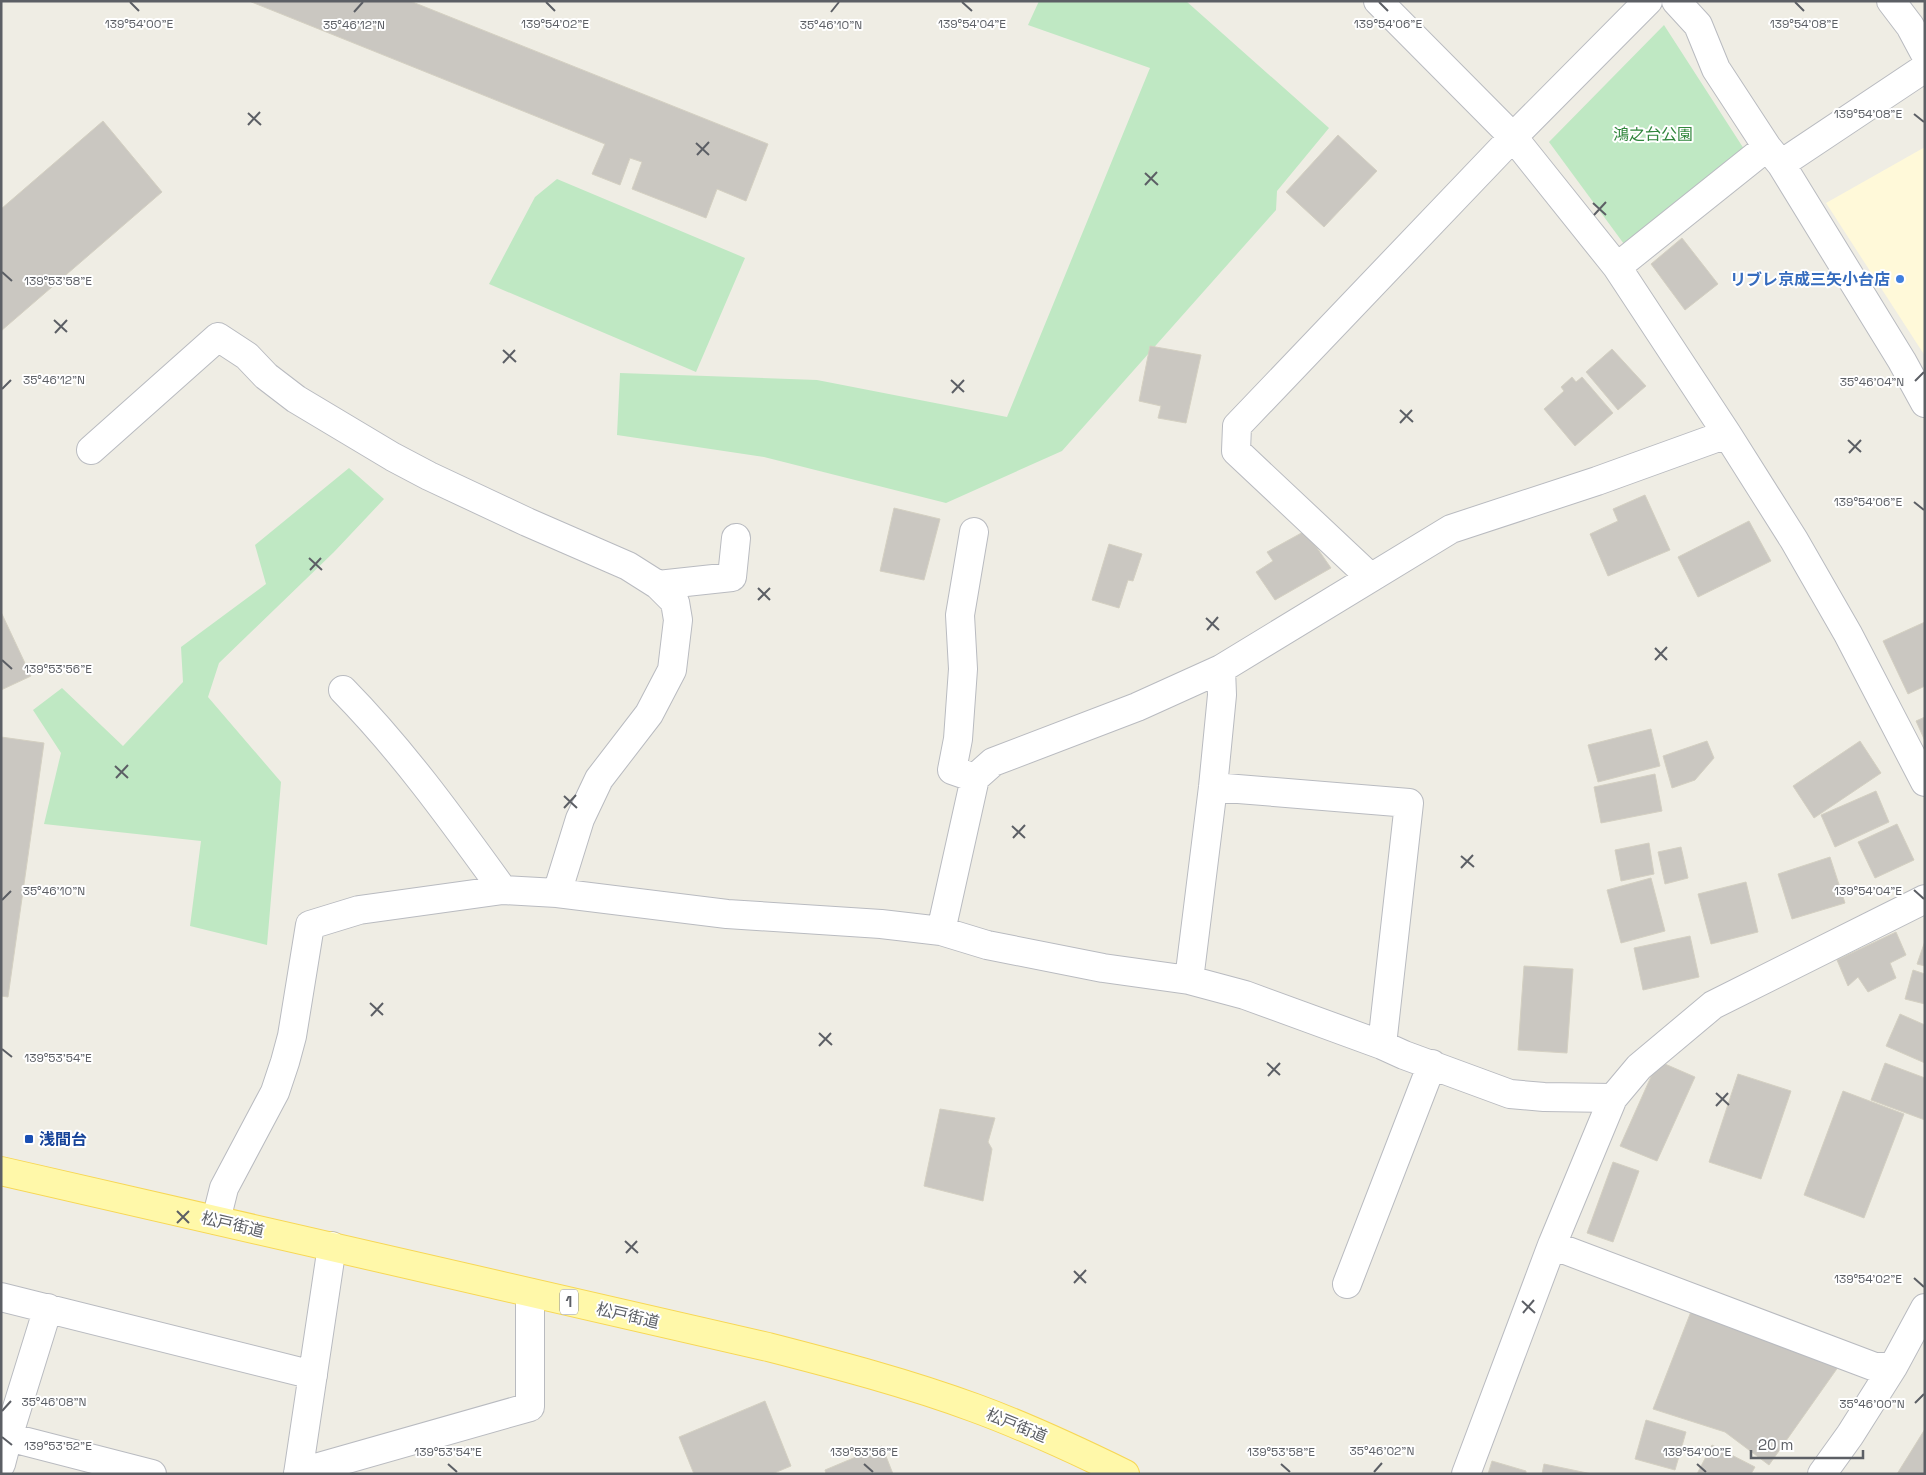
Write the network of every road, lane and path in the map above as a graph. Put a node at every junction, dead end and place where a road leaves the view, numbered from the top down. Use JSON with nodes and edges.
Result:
{"nodes":[{"id":1,"x":1378,"y":1,"type":"edge"},
{"id":2,"x":1648,"y":1,"type":"edge"},
{"id":3,"x":1676,"y":1,"type":"edge"},
{"id":4,"x":1891,"y":1,"type":"edge"},
{"id":5,"x":1925,"y":54,"type":"edge"},
{"id":6,"x":1925,"y":68,"type":"edge"},
{"id":7,"x":1514,"y":137,"type":"junction"},
{"id":8,"x":1774,"y":155,"type":"junction"},
{"id":9,"x":1617,"y":267,"type":"junction"},
{"id":10,"x":1925,"y":403,"type":"edge"},
{"id":11,"x":1728,"y":434,"type":"junction"},
{"id":12,"x":91,"y":450,"type":"dead end"},
{"id":13,"x":974,"y":532,"type":"dead end"},
{"id":14,"x":736,"y":538,"type":"dead end"},
{"id":15,"x":1370,"y":577,"type":"junction"},
{"id":16,"x":658,"y":585,"type":"junction"},
{"id":17,"x":1221,"y":669,"type":"junction"},
{"id":18,"x":343,"y":690,"type":"dead end"},
{"id":19,"x":975,"y":778,"type":"junction"},
{"id":20,"x":1925,"y":782,"type":"edge"},
{"id":21,"x":1213,"y":788,"type":"junction"},
{"id":22,"x":503,"y":890,"type":"junction"},
{"id":23,"x":557,"y":893,"type":"junction"},
{"id":24,"x":1925,"y":899,"type":"edge"},
{"id":25,"x":941,"y":931,"type":"junction"},
{"id":26,"x":1189,"y":980,"type":"junction"},
{"id":27,"x":1382,"y":1045,"type":"junction"},
{"id":28,"x":1432,"y":1064,"type":"junction"},
{"id":29,"x":1613,"y":1098,"type":"junction"},
{"id":30,"x":1,"y":1171,"type":"edge"},
{"id":31,"x":216,"y":1220,"type":"junction"},
{"id":32,"x":1552,"y":1245,"type":"junction"},
{"id":33,"x":332,"y":1246,"type":"junction"},
{"id":34,"x":1347,"y":1284,"type":"dead end"},
{"id":35,"x":530,"y":1293,"type":"junction"},
{"id":36,"x":1,"y":1297,"type":"edge"},
{"id":37,"x":48,"y":1308,"type":"junction"},
{"id":38,"x":1925,"y":1308,"type":"edge"},
{"id":39,"x":1893,"y":1367,"type":"junction"},
{"id":40,"x":313,"y":1375,"type":"junction"},
{"id":41,"x":8,"y":1437,"type":"junction"},
{"id":42,"x":1,"y":1464,"type":"edge"},
{"id":43,"x":298,"y":1473,"type":"edge"},
{"id":44,"x":152,"y":1474,"type":"edge"},
{"id":45,"x":1124,"y":1474,"type":"edge"},
{"id":46,"x":1466,"y":1474,"type":"edge"},
{"id":47,"x":1822,"y":1474,"type":"edge"}],
"edges":[{"from":1,"to":7,"type":"street"},
{"from":2,"to":7,"type":"street"},
{"from":3,"to":8,"type":"street"},
{"from":4,"to":5,"type":"street"},
{"from":6,"to":8,"type":"street"},
{"from":7,"to":9,"type":"street"},
{"from":7,"to":15,"type":"street"},
{"from":8,"to":9,"type":"street"},
{"from":8,"to":10,"type":"street"},
{"from":9,"to":11,"type":"street"},
{"from":11,"to":15,"type":"street"},
{"from":11,"to":20,"type":"street"},
{"from":12,"to":16,"type":"street"},
{"from":13,"to":19,"type":"street"},
{"from":14,"to":16,"type":"street"},
{"from":15,"to":17,"type":"street"},
{"from":16,"to":23,"type":"street"},
{"from":17,"to":19,"type":"street"},
{"from":17,"to":21,"type":"street"},
{"from":18,"to":22,"type":"street"},
{"from":19,"to":25,"type":"street"},
{"from":21,"to":26,"type":"street"},
{"from":21,"to":27,"type":"street"},
{"from":22,"to":23,"type":"street"},
{"from":22,"to":31,"type":"street"},
{"from":23,"to":25,"type":"street"},
{"from":24,"to":29,"type":"street"},
{"from":25,"to":26,"type":"street"},
{"from":26,"to":27,"type":"street"},
{"from":27,"to":28,"type":"street"},
{"from":28,"to":29,"type":"street"},
{"from":28,"to":34,"type":"street"},
{"from":29,"to":32,"type":"street"},
{"from":30,"to":31,"type":"main road","name":"松戸街道","number":"1"},
{"from":31,"to":33,"type":"main road","name":"松戸街道","number":"1"},
{"from":32,"to":39,"type":"street"},
{"from":32,"to":46,"type":"street"},
{"from":33,"to":35,"type":"main road","name":"松戸街道","number":"1"},
{"from":33,"to":40,"type":"street"},
{"from":35,"to":43,"type":"street"},
{"from":35,"to":45,"type":"main road","name":"松戸街道","number":"1"},
{"from":36,"to":37,"type":"street"},
{"from":37,"to":40,"type":"street"},
{"from":37,"to":41,"type":"street"},
{"from":38,"to":39,"type":"street"},
{"from":39,"to":47,"type":"street"},
{"from":40,"to":43,"type":"street"},
{"from":41,"to":42,"type":"street"},
{"from":41,"to":44,"type":"street"}]}
